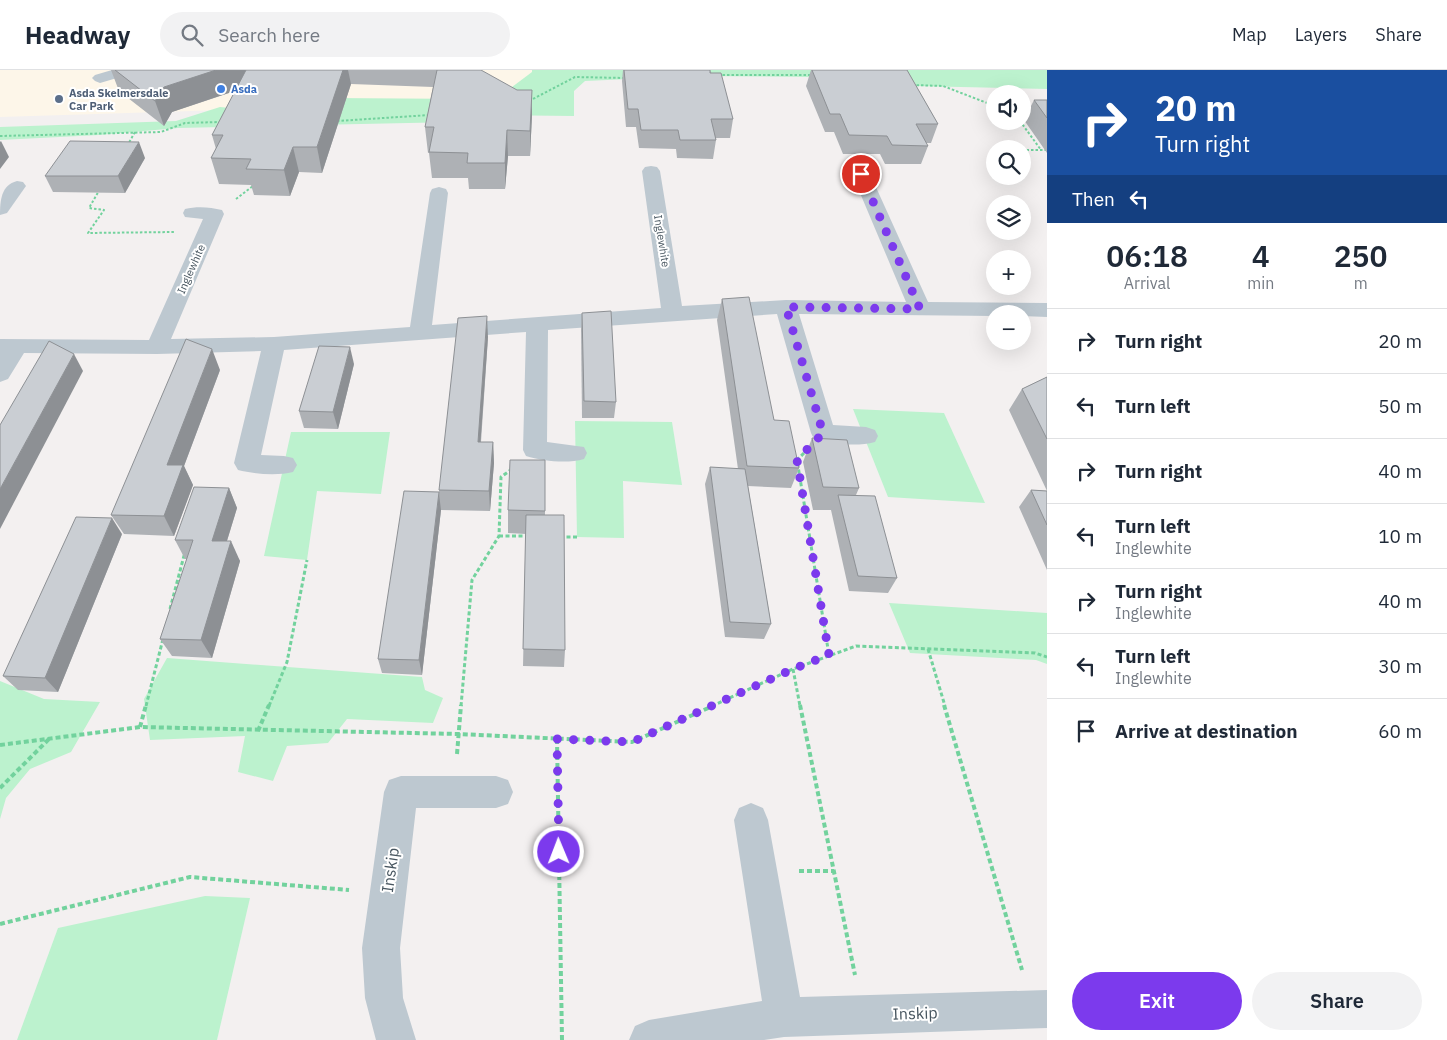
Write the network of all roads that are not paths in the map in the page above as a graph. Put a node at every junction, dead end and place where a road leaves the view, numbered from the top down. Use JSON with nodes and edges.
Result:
{"nodes":[{"id":1,"x":129,"y":70,"type":"edge"},
{"id":2,"x":100,"y":78,"type":"dead end"},
{"id":3,"x":651,"y":171,"type":"dead end"},
{"id":4,"x":861,"y":174,"type":"dead end"},
{"id":5,"x":439,"y":194,"type":"dead end"},
{"id":6,"x":192,"y":213,"type":"dead end"},
{"id":7,"x":786,"y":307,"type":"junction"},
{"id":8,"x":920,"y":309,"type":"junction"},
{"id":9,"x":1042,"y":310,"type":"edge"},
{"id":10,"x":672,"y":312,"type":"junction"},
{"id":11,"x":537,"y":323,"type":"junction"},
{"id":12,"x":1047,"y":328,"type":"edge"},
{"id":13,"x":420,"y":332,"type":"junction"},
{"id":14,"x":274,"y":344,"type":"junction"},
{"id":15,"x":8,"y":346,"type":"edge"},
{"id":16,"x":157,"y":347,"type":"junction"},
{"id":17,"x":0,"y":374,"type":"edge"},
{"id":18,"x":866,"y":436,"type":"dead end"},
{"id":19,"x":575,"y":453,"type":"dead end"},
{"id":20,"x":284,"y":465,"type":"dead end"},
{"id":21,"x":496,"y":792,"type":"dead end"},
{"id":22,"x":751,"y":820,"type":"dead end"},
{"id":23,"x":1040,"y":1009,"type":"edge"},
{"id":24,"x":784,"y":1017,"type":"junction"},
{"id":25,"x":396,"y":1040,"type":"edge"},
{"id":26,"x":651,"y":1040,"type":"edge"}],
"edges":[{"from":1,"to":2,"type":"street"},
{"from":3,"to":10,"type":"street","name":"Inglewhite"},
{"from":4,"to":8,"type":"street"},
{"from":5,"to":13,"type":"street"},
{"from":6,"to":16,"type":"street","name":"Inglewhite"},
{"from":7,"to":8,"type":"street"},
{"from":7,"to":10,"type":"street"},
{"from":7,"to":18,"type":"street"},
{"from":8,"to":9,"type":"street"},
{"from":9,"to":12,"type":"street"},
{"from":10,"to":11,"type":"street"},
{"from":11,"to":13,"type":"street"},
{"from":11,"to":19,"type":"street"},
{"from":13,"to":14,"type":"street"},
{"from":14,"to":16,"type":"street"},
{"from":14,"to":20,"type":"street"},
{"from":15,"to":16,"type":"street"},
{"from":15,"to":17,"type":"street"},
{"from":21,"to":25,"type":"street","name":"Inskip"},
{"from":22,"to":24,"type":"street"},
{"from":23,"to":24,"type":"street","name":"Inskip"},
{"from":24,"to":26,"type":"street","name":"Inskip"}]}
